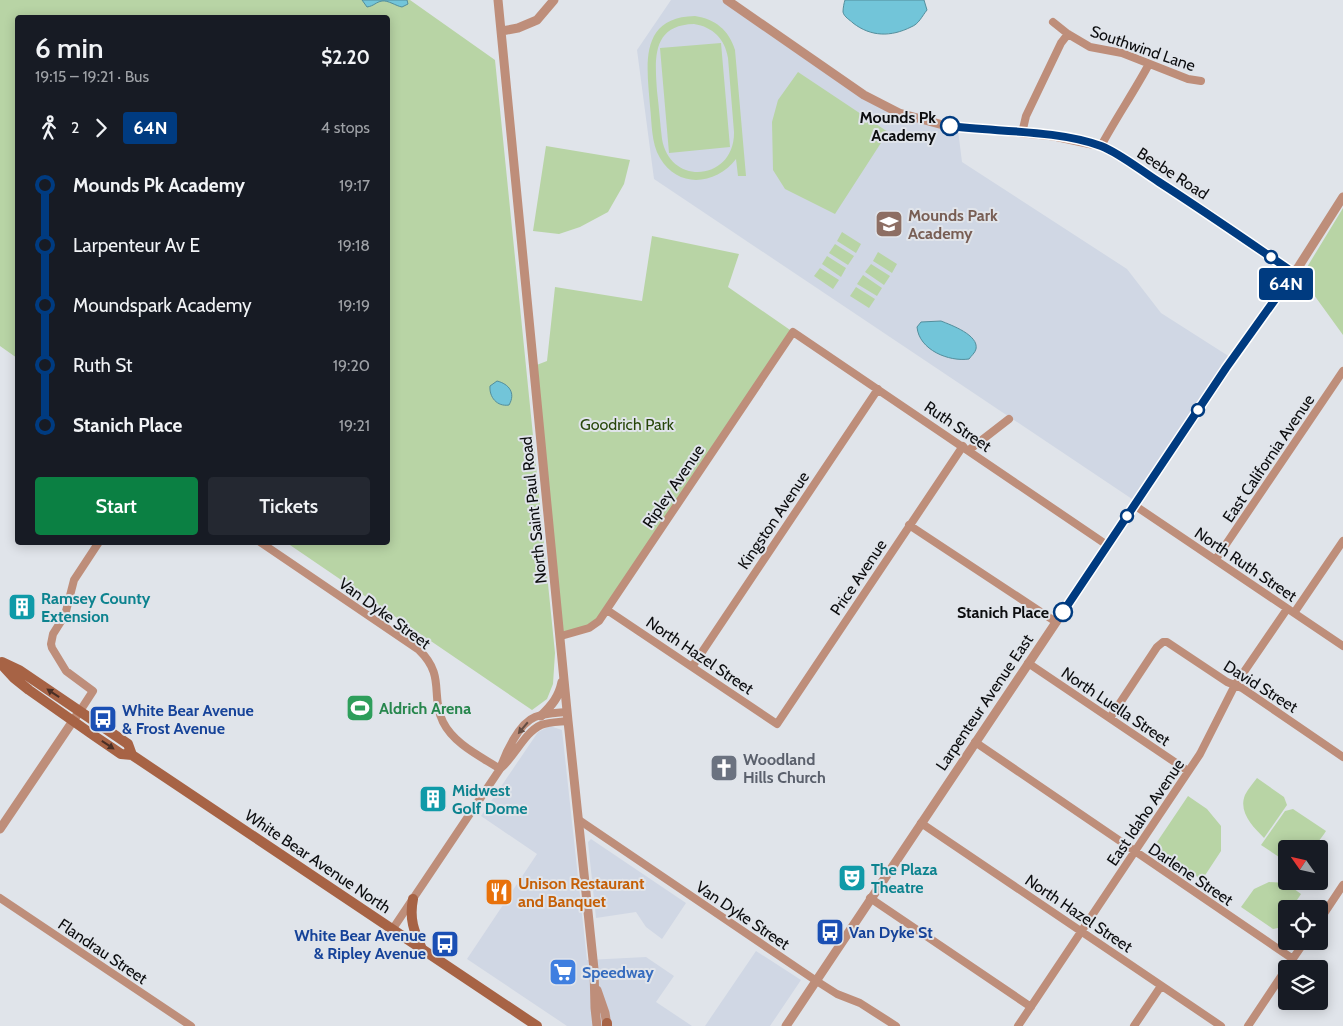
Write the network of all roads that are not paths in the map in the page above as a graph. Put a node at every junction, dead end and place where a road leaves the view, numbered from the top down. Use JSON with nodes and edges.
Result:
{"nodes":[{"id":1,"x":498,"y":0,"type":"edge"},
{"id":2,"x":554,"y":0,"type":"edge"},
{"id":3,"x":727,"y":0,"type":"edge"},
{"id":4,"x":1052,"y":22,"type":"dead end"},
{"id":5,"x":502,"y":31,"type":"junction"},
{"id":6,"x":1068,"y":34,"type":"junction"},
{"id":7,"x":1149,"y":64,"type":"junction"},
{"id":8,"x":1201,"y":81,"type":"dead end"},
{"id":9,"x":1022,"y":133,"type":"junction"},
{"id":10,"x":1101,"y":146,"type":"junction"},
{"id":11,"x":1343,"y":197,"type":"edge"},
{"id":12,"x":1294,"y":273,"type":"junction"},
{"id":13,"x":793,"y":332,"type":"joint"},
{"id":14,"x":1343,"y":371,"type":"edge"},
{"id":15,"x":878,"y":389,"type":"junction"},
{"id":16,"x":1009,"y":419,"type":"dead end"},
{"id":17,"x":966,"y":448,"type":"junction"},
{"id":18,"x":1134,"y":505,"type":"junction"},
{"id":19,"x":909,"y":525,"type":"junction"},
{"id":20,"x":1343,"y":541,"type":"edge"},
{"id":21,"x":97,"y":545,"type":"edge"},
{"id":22,"x":264,"y":545,"type":"edge"},
{"id":23,"x":1107,"y":545,"type":"junction"},
{"id":24,"x":1216,"y":559,"type":"junction"},
{"id":25,"x":607,"y":610,"type":"junction"},
{"id":26,"x":1291,"y":611,"type":"junction"},
{"id":27,"x":1056,"y":622,"type":"junction"},
{"id":28,"x":561,"y":636,"type":"junction"},
{"id":29,"x":1343,"y":646,"type":"edge"},
{"id":30,"x":0,"y":662,"type":"edge"},
{"id":31,"x":1028,"y":663,"type":"junction"},
{"id":32,"x":692,"y":667,"type":"junction"},
{"id":33,"x":564,"y":674,"type":"junction"},
{"id":34,"x":1235,"y":685,"type":"junction"},
{"id":35,"x":80,"y":711,"type":"junction"},
{"id":36,"x":541,"y":716,"type":"junction"},
{"id":37,"x":568,"y":717,"type":"junction"},
{"id":38,"x":1110,"y":718,"type":"junction"},
{"id":39,"x":73,"y":721,"type":"junction"},
{"id":40,"x":777,"y":724,"type":"joint"},
{"id":41,"x":975,"y":742,"type":"junction"},
{"id":42,"x":132,"y":754,"type":"junction"},
{"id":43,"x":1343,"y":757,"type":"edge"},
{"id":44,"x":500,"y":770,"type":"junction"},
{"id":45,"x":1188,"y":771,"type":"junction"},
{"id":46,"x":579,"y":820,"type":"junction"},
{"id":47,"x":921,"y":822,"type":"junction"},
{"id":48,"x":0,"y":829,"type":"edge"},
{"id":49,"x":1135,"y":852,"type":"junction"},
{"id":50,"x":1343,"y":885,"type":"edge"},
{"id":51,"x":0,"y":898,"type":"edge"},
{"id":52,"x":870,"y":898,"type":"junction"},
{"id":53,"x":413,"y":899,"type":"junction"},
{"id":54,"x":1328,"y":908,"type":"edge"},
{"id":55,"x":392,"y":930,"type":"junction"},
{"id":56,"x":1081,"y":931,"type":"junction"},
{"id":57,"x":422,"y":950,"type":"junction"},
{"id":58,"x":1299,"y":950,"type":"edge"},
{"id":59,"x":1293,"y":959,"type":"joint"},
{"id":60,"x":815,"y":980,"type":"junction"},
{"id":61,"x":1278,"y":981,"type":"edge"},
{"id":62,"x":1161,"y":986,"type":"junction"},
{"id":63,"x":1031,"y":1007,"type":"junction"},
{"id":64,"x":605,"y":1025,"type":"edge"},
{"id":65,"x":191,"y":1026,"type":"edge"},
{"id":66,"x":538,"y":1026,"type":"edge"},
{"id":67,"x":786,"y":1026,"type":"edge"},
{"id":68,"x":896,"y":1026,"type":"edge"},
{"id":69,"x":1018,"y":1026,"type":"edge"},
{"id":70,"x":1134,"y":1026,"type":"edge"},
{"id":71,"x":1221,"y":1026,"type":"edge"},
{"id":72,"x":1248,"y":1026,"type":"edge"}],
"edges":[{"from":1,"to":5,"type":"street","name":"North Saint Paul Road"},
{"from":2,"to":5,"type":"street"},
{"from":3,"to":9,"type":"street","name":"Beebe Road"},
{"from":4,"to":6,"type":"street","name":"Southwind Lane"},
{"from":5,"to":28,"type":"street","name":"North Saint Paul Road"},
{"from":6,"to":7,"type":"street","name":"Southwind Lane"},
{"from":6,"to":9,"type":"street"},
{"from":7,"to":8,"type":"street","name":"Southwind Lane"},
{"from":7,"to":10,"type":"street"},
{"from":9,"to":10,"type":"street","name":"Beebe Road"},
{"from":10,"to":12,"type":"street","name":"Beebe Road"},
{"from":11,"to":12,"type":"street","name":"Larpenteur Avenue East"},
{"from":12,"to":18,"type":"street","name":"Larpenteur Avenue East"},
{"from":13,"to":15,"type":"street","name":"Ruth Street"},
{"from":13,"to":25,"type":"street","name":"Ripley Avenue"},
{"from":14,"to":24,"type":"street","name":"East California Avenue"},
{"from":15,"to":17,"type":"street","name":"Ruth Street"},
{"from":15,"to":32,"type":"street","name":"Kingston Avenue"},
{"from":16,"to":17,"type":"street","name":"Price Avenue"},
{"from":17,"to":19,"type":"street","name":"Price Avenue"},
{"from":17,"to":23,"type":"street","name":"Ruth Street"},
{"from":18,"to":23,"type":"street","name":"Larpenteur Avenue East"},
{"from":18,"to":24,"type":"street","name":"North Ruth Street"},
{"from":19,"to":27,"type":"street"},
{"from":19,"to":40,"type":"street","name":"Price Avenue"},
{"from":20,"to":26,"type":"street","name":"East Idaho Avenue"},
{"from":21,"to":35,"type":"street"},
{"from":22,"to":44,"type":"street","name":"Van Dyke Street"},
{"from":23,"to":27,"type":"street","name":"Larpenteur Avenue East"},
{"from":24,"to":26,"type":"street","name":"North Ruth Street"},
{"from":25,"to":28,"type":"street","name":"Ripley Avenue"},
{"from":25,"to":32,"type":"street","name":"North Hazel Street"},
{"from":26,"to":29,"type":"street","name":"North Ruth Street"},
{"from":26,"to":34,"type":"street","name":"East Idaho Avenue"},
{"from":27,"to":31,"type":"street","name":"Larpenteur Avenue East"},
{"from":28,"to":33,"type":"street","name":"North Saint Paul Road"},
{"from":35,"to":30,"type":"main road","name":"White Bear Avenue North","one_way":true},
{"from":30,"to":39,"type":"main road","name":"White Bear Avenue North"},
{"from":31,"to":38,"type":"street","name":"North Luella Street"},
{"from":31,"to":41,"type":"street","name":"Larpenteur Avenue East"},
{"from":32,"to":40,"type":"street","name":"North Hazel Street"},
{"from":33,"to":36,"type":"street"},
{"from":33,"to":37,"type":"street","name":"North Saint Paul Road"},
{"from":34,"to":38,"type":"street","name":"David Street"},
{"from":34,"to":43,"type":"street","name":"David Street"},
{"from":34,"to":45,"type":"street","name":"East Idaho Avenue"},
{"from":35,"to":39,"type":"street"},
{"from":35,"to":42,"type":"main road","name":"White Bear Avenue North"},
{"from":36,"to":37,"type":"street"},
{"from":36,"to":44,"type":"street","one_way":true},
{"from":37,"to":44,"type":"street"},
{"from":37,"to":46,"type":"street","name":"North Saint Paul Road"},
{"from":38,"to":45,"type":"street","name":"North Luella Street"},
{"from":39,"to":42,"type":"main road","name":"White Bear Avenue North","one_way":true},
{"from":39,"to":48,"type":"street"},
{"from":41,"to":47,"type":"street","name":"Larpenteur Avenue East"},
{"from":41,"to":49,"type":"street","name":"Darlene Street"},
{"from":42,"to":55,"type":"main road","name":"White Bear Avenue North"},
{"from":44,"to":53,"type":"street"},
{"from":45,"to":49,"type":"street","name":"East Idaho Avenue"},
{"from":46,"to":60,"type":"street","name":"Van Dyke Street"},
{"from":46,"to":64,"type":"street","name":"North Saint Paul Road"},
{"from":47,"to":52,"type":"street","name":"Larpenteur Avenue East"},
{"from":47,"to":56,"type":"street","name":"North Hazel Street"},
{"from":49,"to":56,"type":"street","name":"East Idaho Avenue"},
{"from":49,"to":59,"type":"street","name":"Darlene Street"},
{"from":50,"to":54,"type":"street"},
{"from":51,"to":65,"type":"street","name":"Flandrau Street"},
{"from":52,"to":60,"type":"street","name":"Larpenteur Avenue East"},
{"from":52,"to":63,"type":"street"},
{"from":53,"to":55,"type":"street"},
{"from":53,"to":57,"type":"main road"},
{"from":55,"to":57,"type":"main road","name":"White Bear Avenue North"},
{"from":56,"to":62,"type":"street","name":"North Hazel Street"},
{"from":56,"to":63,"type":"street","name":"East Idaho Avenue"},
{"from":57,"to":66,"type":"main road","name":"White Bear Avenue North"},
{"from":58,"to":59,"type":"street"},
{"from":60,"to":67,"type":"street","name":"Larpenteur Avenue East"},
{"from":60,"to":68,"type":"street","name":"Van Dyke Street"},
{"from":61,"to":72,"type":"street"},
{"from":62,"to":70,"type":"street"},
{"from":62,"to":71,"type":"street","name":"North Hazel Street"},
{"from":63,"to":69,"type":"street","name":"East Idaho Avenue"}]}
